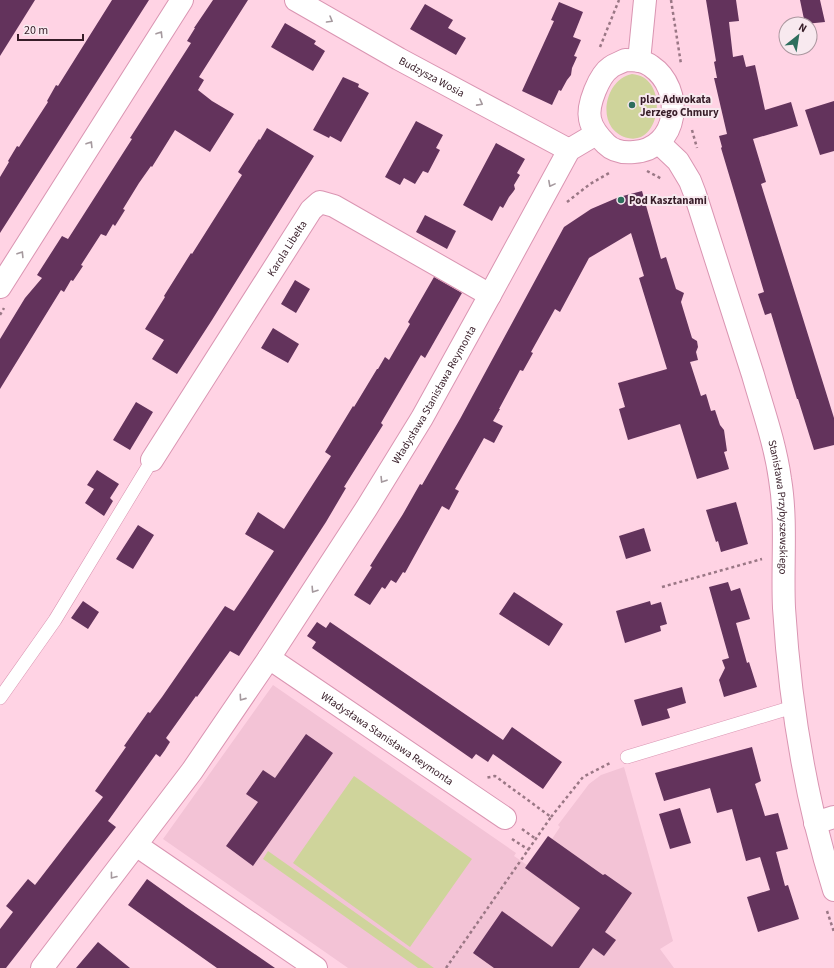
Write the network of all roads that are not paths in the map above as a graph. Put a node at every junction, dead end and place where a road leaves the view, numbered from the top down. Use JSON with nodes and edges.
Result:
{"nodes":[{"id":1,"x":182,"y":0,"type":"edge"},
{"id":2,"x":296,"y":0,"type":"edge"},
{"id":3,"x":645,"y":0,"type":"edge"},
{"id":4,"x":639,"y":60,"type":"junction"},
{"id":5,"x":596,"y":134,"type":"junction"},
{"id":6,"x":659,"y":144,"type":"junction"},
{"id":7,"x":569,"y":150,"type":"junction"},
{"id":8,"x":0,"y":287,"type":"edge"},
{"id":9,"x":490,"y":295,"type":"junction"},
{"id":10,"x":152,"y":460,"type":"joint"},
{"id":11,"x":269,"y":658,"type":"junction"},
{"id":12,"x":0,"y":698,"type":"edge"},
{"id":13,"x":793,"y":708,"type":"junction"},
{"id":14,"x":627,"y":757,"type":"road end"},
{"id":15,"x":505,"y":818,"type":"dead end"},
{"id":16,"x":825,"y":820,"type":"edge"},
{"id":17,"x":136,"y":845,"type":"junction"},
{"id":18,"x":834,"y":890,"type":"edge"},
{"id":19,"x":42,"y":968,"type":"edge"},
{"id":20,"x":316,"y":968,"type":"edge"}],
"edges":[{"from":8,"to":1,"type":"street","one_way":true},
{"from":2,"to":7,"type":"street","name":"Budzysza Wosia","one_way":true},
{"from":3,"to":4,"type":"street"},
{"from":4,"to":5,"type":"street"},
{"from":4,"to":6,"type":"street"},
{"from":5,"to":6,"type":"street"},
{"from":5,"to":7,"type":"street"},
{"from":6,"to":13,"type":"street","name":"Stanisława Przybyszewskiego"},
{"from":7,"to":9,"type":"street","name":"Władysława Stanisława Reymonta","one_way":true},
{"from":9,"to":10,"type":"street","name":"Karola Libelta"},
{"from":9,"to":11,"type":"street","name":"Władysława Stanisława Reymonta","one_way":true},
{"from":10,"to":12,"type":"lane"},
{"from":11,"to":15,"type":"street","name":"Władysława Stanisława Reymonta"},
{"from":11,"to":17,"type":"street","name":"Władysława Stanisława Reymonta","one_way":true},
{"from":13,"to":14,"type":"lane"},
{"from":13,"to":16,"type":"street","name":"Stanisława Przybyszewskiego"},
{"from":16,"to":18,"type":"street","name":"Stanisława Przybyszewskiego"},
{"from":17,"to":19,"type":"street","name":"Władysława Stanisława Reymonta","one_way":true},
{"from":17,"to":20,"type":"street"}]}
